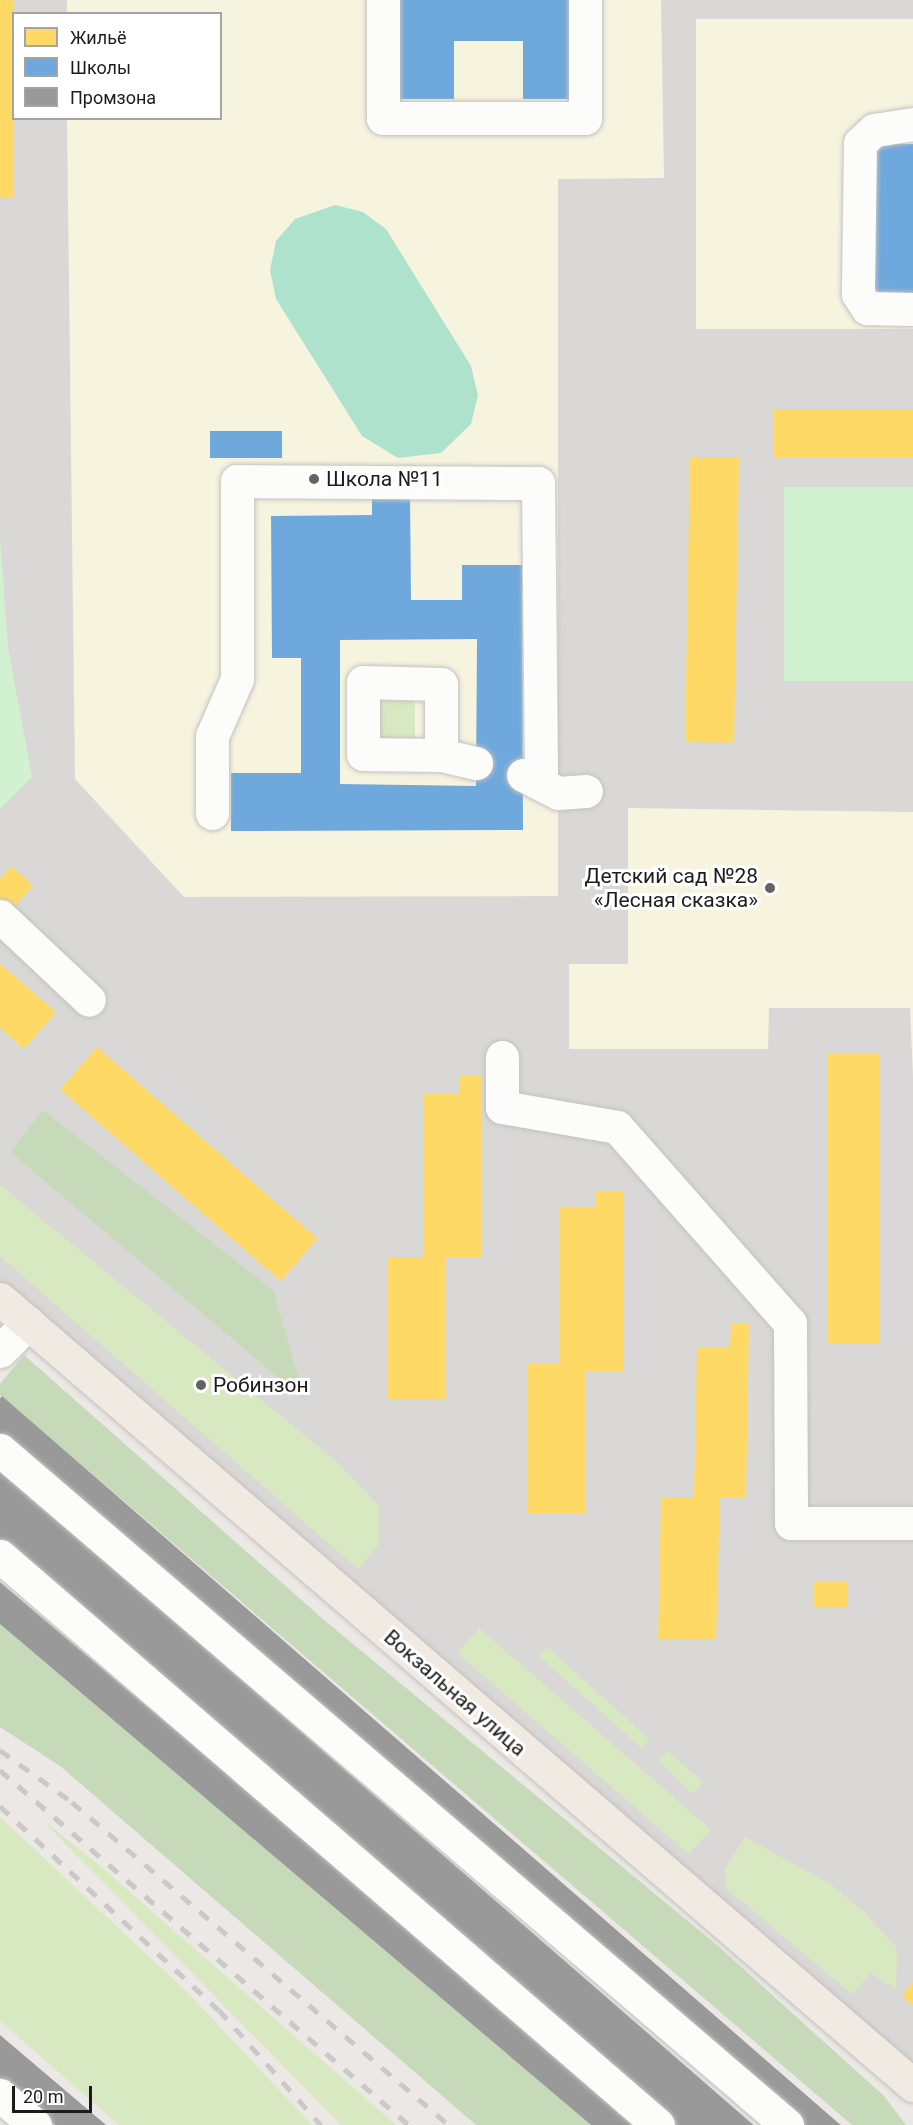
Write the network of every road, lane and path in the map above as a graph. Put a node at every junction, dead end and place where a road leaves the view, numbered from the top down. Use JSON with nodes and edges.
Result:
{"nodes":[{"id":1,"x":383,"y":0,"type":"edge"},
{"id":2,"x":585,"y":0,"type":"edge"},
{"id":3,"x":913,"y":124,"type":"edge"},
{"id":4,"x":913,"y":309,"type":"edge"},
{"id":5,"x":441,"y":754,"type":"dead end"},
{"id":6,"x":476,"y":762,"type":"dead end"},
{"id":7,"x":586,"y":791,"type":"dead end"},
{"id":8,"x":212,"y":813,"type":"dead end"},
{"id":9,"x":0,"y":916,"type":"edge"},
{"id":10,"x":89,"y":1000,"type":"dead end"},
{"id":11,"x":502,"y":1057,"type":"dead end"},
{"id":12,"x":0,"y":1299,"type":"edge"},
{"id":13,"x":28,"y":1323,"type":"junction"},
{"id":14,"x":0,"y":1351,"type":"edge"},
{"id":15,"x":0,"y":1450,"type":"edge"},
{"id":16,"x":913,"y":1523,"type":"edge"},
{"id":17,"x":0,"y":1556,"type":"edge"},
{"id":18,"x":913,"y":2085,"type":"edge"},
{"id":19,"x":658,"y":2125,"type":"edge"},
{"id":20,"x":787,"y":2125,"type":"edge"}],
"edges":[{"from":1,"to":2,"type":"lane"},
{"from":3,"to":4,"type":"lane"},
{"from":5,"to":6,"type":"lane"},
{"from":7,"to":8,"type":"lane"},
{"from":9,"to":10,"type":"lane"},
{"from":11,"to":16,"type":"lane"},
{"from":12,"to":13,"type":"main road","name":"Вокзальная улица"},
{"from":13,"to":14,"type":"lane"},
{"from":13,"to":18,"type":"main road","name":"Вокзальная улица"},
{"from":15,"to":20,"type":"lane"},
{"from":17,"to":19,"type":"lane"}]}
